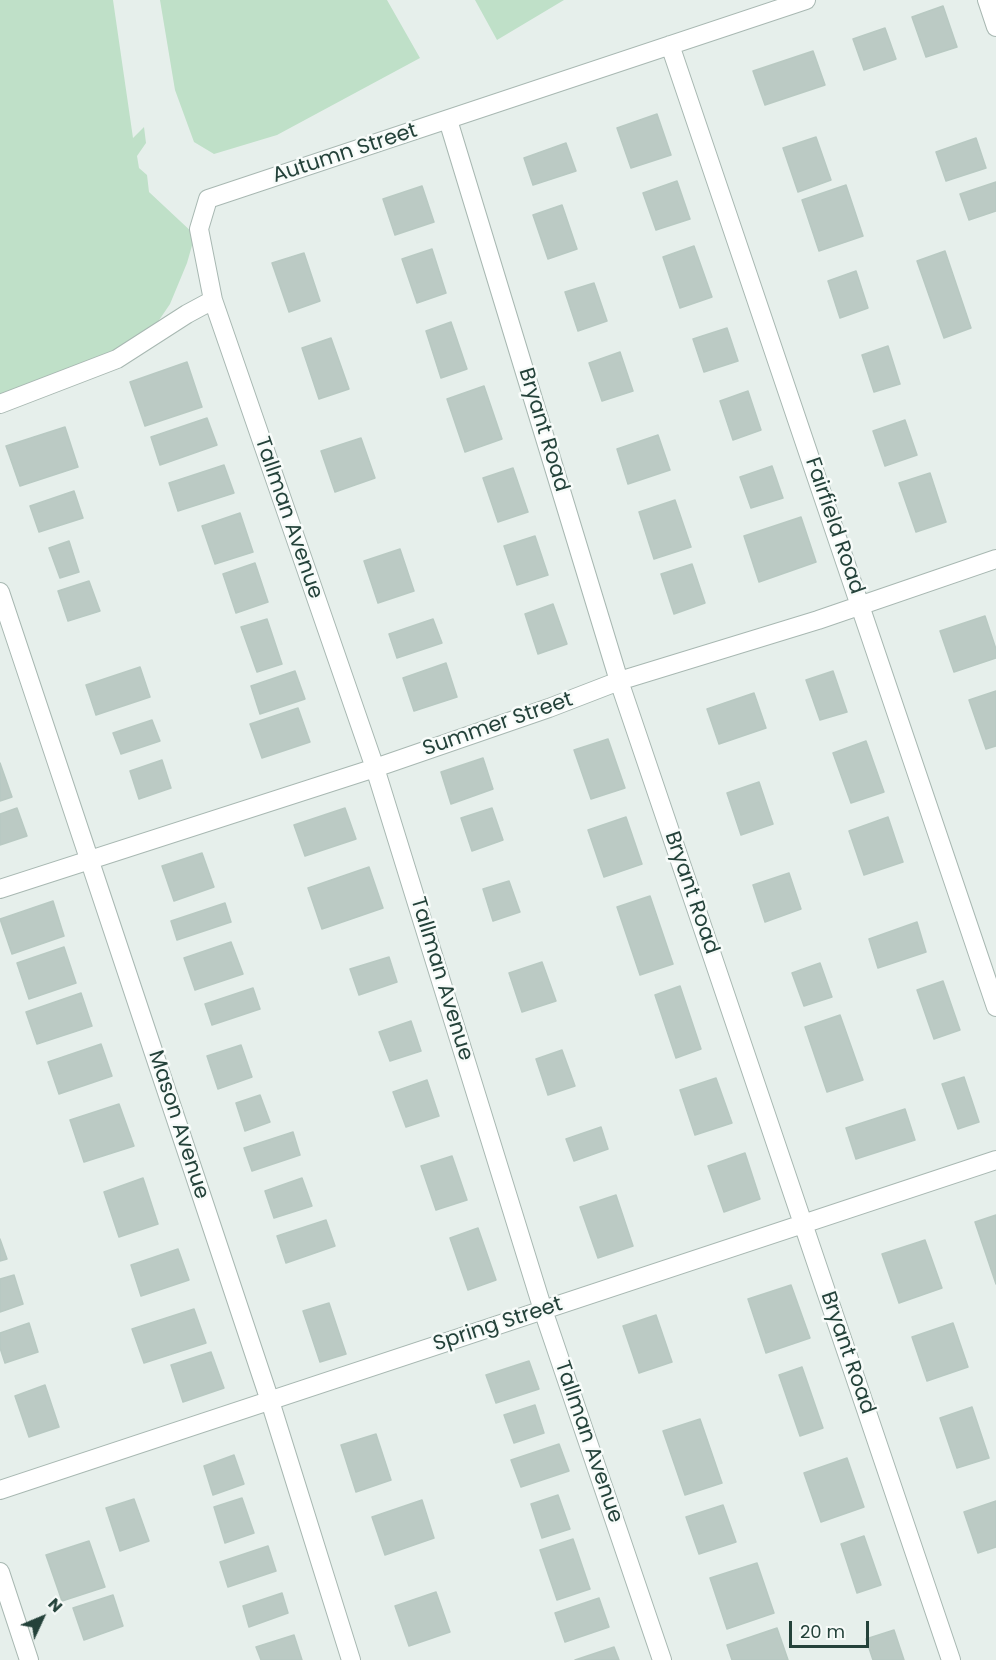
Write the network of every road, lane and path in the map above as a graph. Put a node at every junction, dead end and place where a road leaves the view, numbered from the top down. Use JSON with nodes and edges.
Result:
{"nodes":[{"id":1,"x":806,"y":0,"type":"edge"},
{"id":2,"x":987,"y":0,"type":"edge"},
{"id":3,"x":996,"y":27,"type":"edge"},
{"id":4,"x":670,"y":45,"type":"junction"},
{"id":5,"x":448,"y":120,"type":"junction"},
{"id":6,"x":213,"y":300,"type":"junction"},
{"id":7,"x":0,"y":404,"type":"edge"},
{"id":8,"x":996,"y":559,"type":"edge"},
{"id":9,"x":0,"y":592,"type":"edge"},
{"id":10,"x":861,"y":605,"type":"junction"},
{"id":11,"x":619,"y":681,"type":"junction"},
{"id":12,"x":375,"y":768,"type":"junction"},
{"id":13,"x":90,"y":861,"type":"junction"},
{"id":14,"x":0,"y":889,"type":"edge"},
{"id":15,"x":996,"y":1007,"type":"edge"},
{"id":16,"x":996,"y":1160,"type":"edge"},
{"id":17,"x":803,"y":1224,"type":"junction"},
{"id":18,"x":543,"y":1310,"type":"junction"},
{"id":19,"x":270,"y":1401,"type":"junction"},
{"id":20,"x":0,"y":1490,"type":"edge"},
{"id":21,"x":0,"y":1572,"type":"edge"},
{"id":22,"x":29,"y":1660,"type":"edge"},
{"id":23,"x":351,"y":1660,"type":"edge"},
{"id":24,"x":662,"y":1660,"type":"edge"},
{"id":25,"x":951,"y":1660,"type":"edge"}],
"edges":[{"from":1,"to":4,"type":"street","name":"Autumn Street"},
{"from":2,"to":3,"type":"street"},
{"from":4,"to":5,"type":"street","name":"Autumn Street"},
{"from":4,"to":10,"type":"street","name":"Fairfield Road"},
{"from":5,"to":6,"type":"street","name":"Autumn Street"},
{"from":5,"to":11,"type":"street","name":"Bryant Road"},
{"from":6,"to":7,"type":"street"},
{"from":6,"to":12,"type":"street","name":"Tallman Avenue"},
{"from":8,"to":10,"type":"street","name":"Summer Street"},
{"from":9,"to":13,"type":"street","name":"Mason Avenue"},
{"from":10,"to":11,"type":"street","name":"Summer Street"},
{"from":10,"to":15,"type":"street","name":"Fairfield Road"},
{"from":11,"to":12,"type":"street","name":"Summer Street"},
{"from":11,"to":17,"type":"street","name":"Bryant Road"},
{"from":12,"to":13,"type":"street","name":"Summer Street"},
{"from":12,"to":18,"type":"street","name":"Tallman Avenue"},
{"from":13,"to":14,"type":"street","name":"Summer Street"},
{"from":13,"to":19,"type":"street","name":"Mason Avenue"},
{"from":16,"to":17,"type":"street","name":"Spring Street"},
{"from":17,"to":18,"type":"street","name":"Spring Street"},
{"from":17,"to":25,"type":"street","name":"Bryant Road"},
{"from":18,"to":19,"type":"street","name":"Spring Street"},
{"from":18,"to":24,"type":"street","name":"Tallman Avenue"},
{"from":19,"to":20,"type":"street","name":"Spring Street"},
{"from":19,"to":23,"type":"street","name":"Mason Avenue"},
{"from":21,"to":22,"type":"street"}]}
